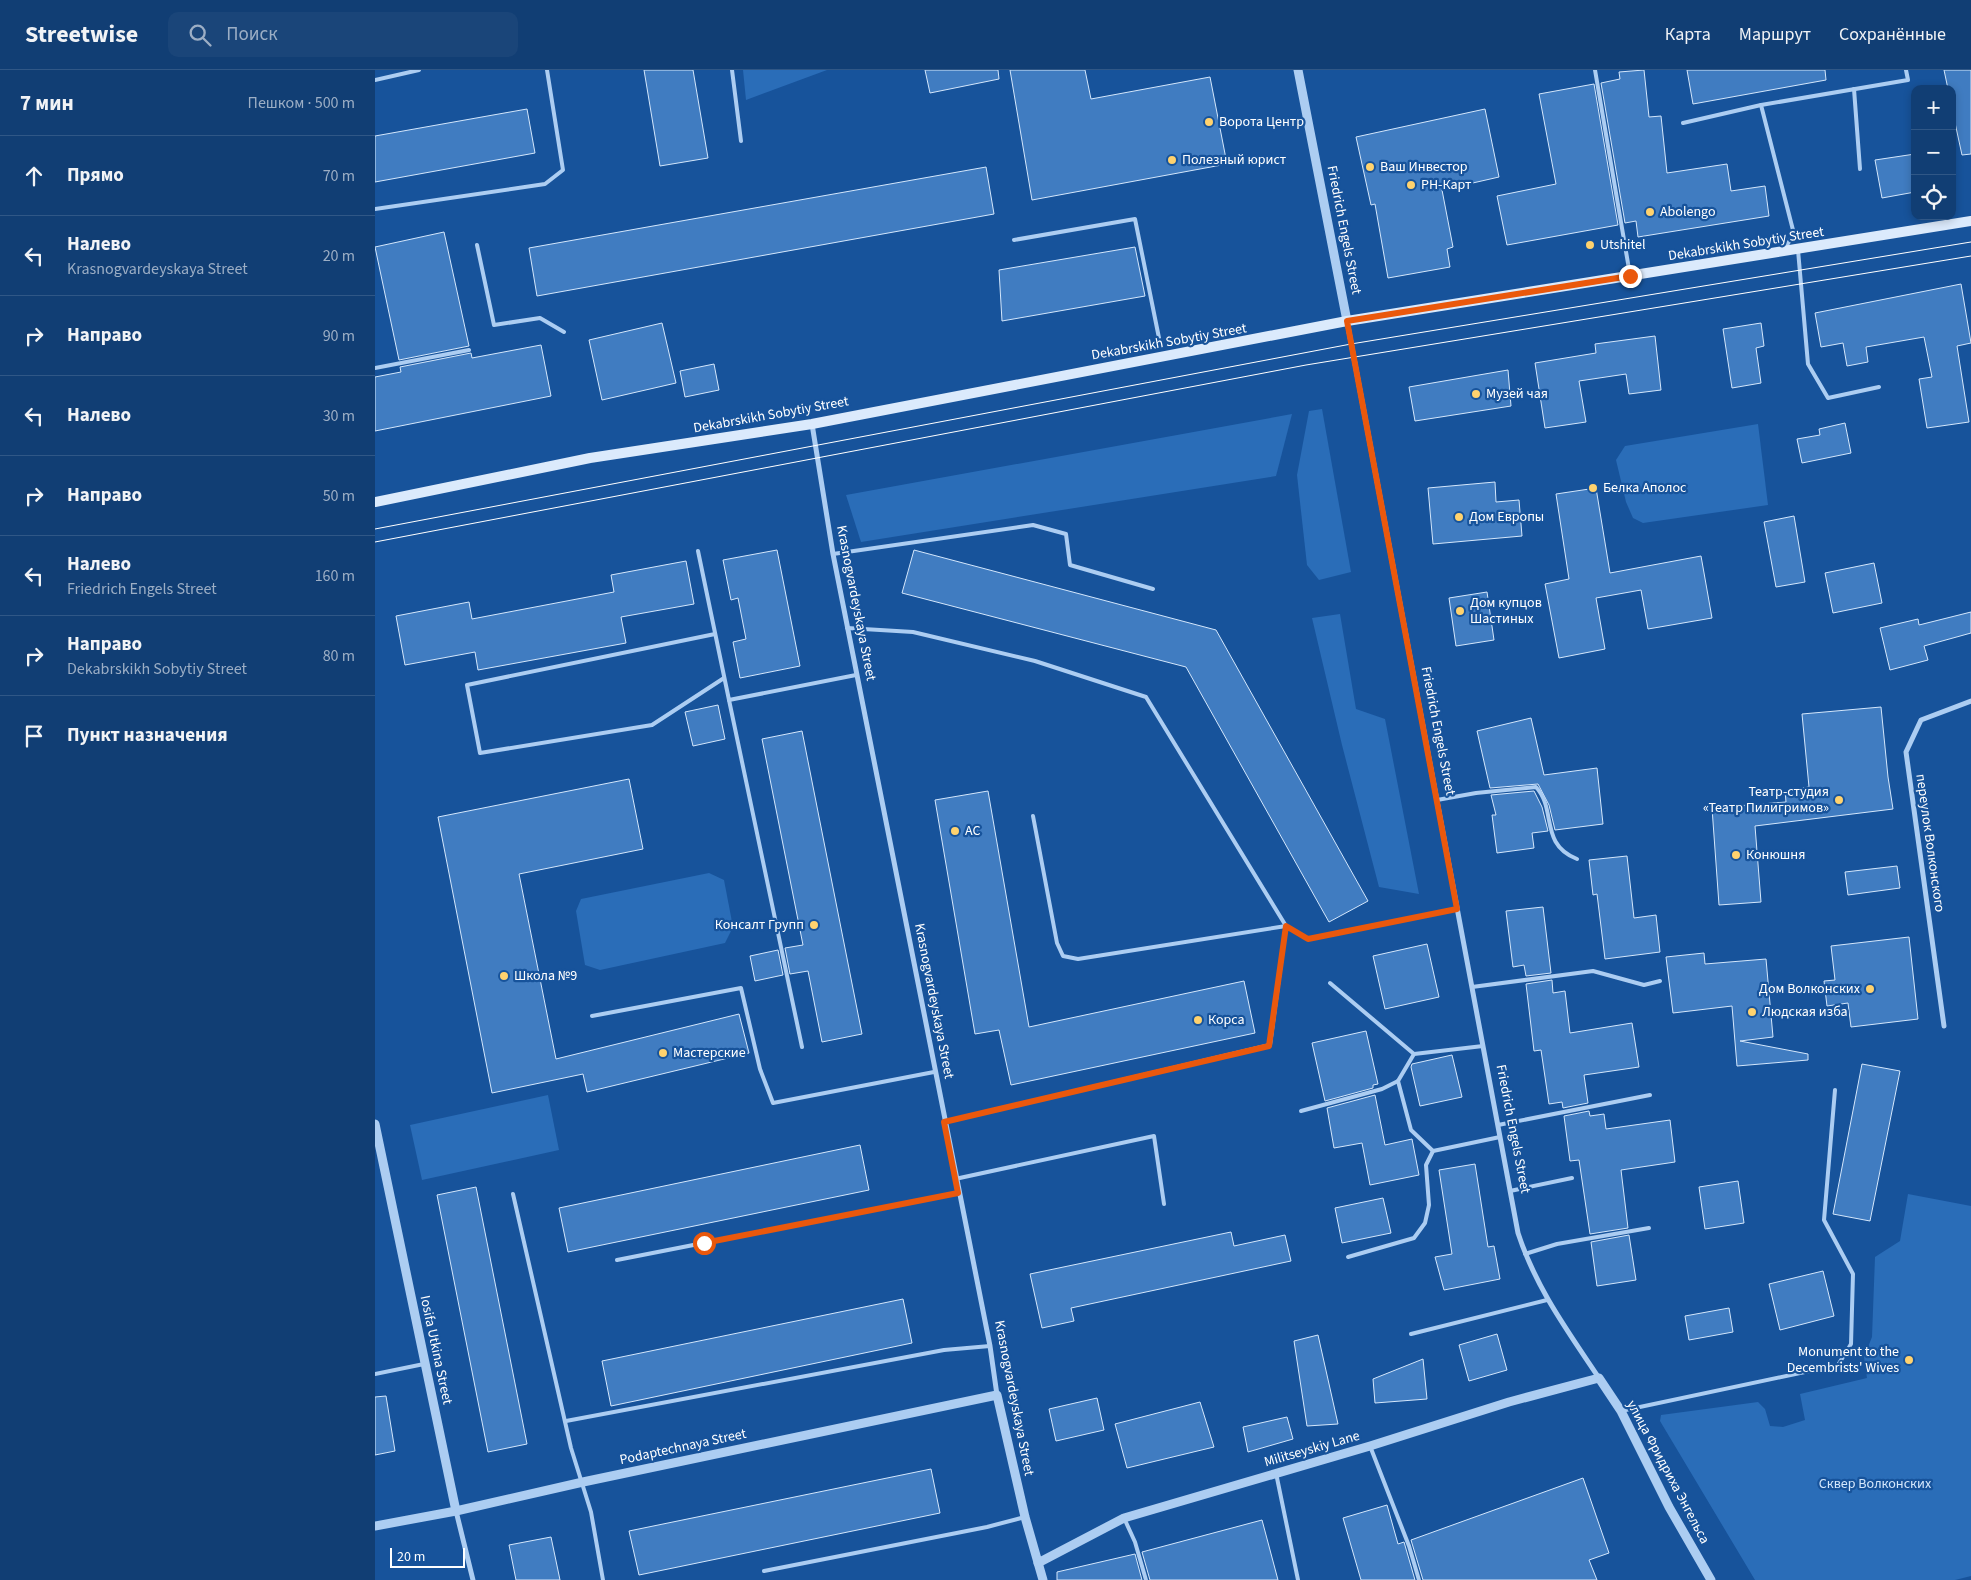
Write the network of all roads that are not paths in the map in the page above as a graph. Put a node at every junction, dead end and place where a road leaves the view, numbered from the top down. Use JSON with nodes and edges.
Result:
{"nodes":[{"id":1,"x":419,"y":70,"type":"edge"},
{"id":2,"x":547,"y":70,"type":"edge"},
{"id":3,"x":733,"y":70,"type":"edge"},
{"id":4,"x":1298,"y":70,"type":"edge"},
{"id":5,"x":1595,"y":70,"type":"edge"},
{"id":6,"x":1906,"y":70,"type":"edge"},
{"id":7,"x":375,"y":80,"type":"edge"},
{"id":8,"x":1854,"y":89,"type":"junction"},
{"id":9,"x":1761,"y":105,"type":"junction"},
{"id":10,"x":1683,"y":123,"type":"dead end"},
{"id":11,"x":741,"y":141,"type":"dead end"},
{"id":12,"x":1860,"y":169,"type":"dead end"},
{"id":13,"x":375,"y":209,"type":"edge"},
{"id":14,"x":1971,"y":221,"type":"edge"},
{"id":15,"x":1014,"y":240,"type":"dead end"},
{"id":16,"x":477,"y":245,"type":"dead end"},
{"id":17,"x":1798,"y":250,"type":"junction"},
{"id":18,"x":1783,"y":252,"type":"junction"},
{"id":19,"x":1630,"y":276,"type":"junction"},
{"id":20,"x":1347,"y":321,"type":"junction"},
{"id":21,"x":564,"y":332,"type":"dead end"},
{"id":22,"x":1159,"y":338,"type":"dead end"},
{"id":23,"x":469,"y":350,"type":"dead end"},
{"id":24,"x":375,"y":368,"type":"edge"},
{"id":25,"x":1879,"y":387,"type":"dead end"},
{"id":26,"x":812,"y":424,"type":"junction"},
{"id":27,"x":375,"y":502,"type":"edge"},
{"id":28,"x":698,"y":551,"type":"dead end"},
{"id":29,"x":833,"y":554,"type":"junction"},
{"id":30,"x":1153,"y":589,"type":"dead end"},
{"id":31,"x":847,"y":628,"type":"junction"},
{"id":32,"x":715,"y":634,"type":"junction"},
{"id":33,"x":857,"y":675,"type":"junction"},
{"id":34,"x":724,"y":678,"type":"junction"},
{"id":35,"x":729,"y":700,"type":"junction"},
{"id":36,"x":1971,"y":700,"type":"edge"},
{"id":37,"x":1437,"y":800,"type":"junction"},
{"id":38,"x":1033,"y":816,"type":"dead end"},
{"id":39,"x":1577,"y":859,"type":"dead end"},
{"id":40,"x":1457,"y":909,"type":"junction"},
{"id":41,"x":1286,"y":926,"type":"junction"},
{"id":42,"x":1659,"y":981,"type":"dead end"},
{"id":43,"x":1330,"y":983,"type":"dead end"},
{"id":44,"x":1472,"y":987,"type":"junction"},
{"id":45,"x":592,"y":1016,"type":"dead end"},
{"id":46,"x":1944,"y":1026,"type":"dead end"},
{"id":47,"x":1483,"y":1046,"type":"junction"},
{"id":48,"x":802,"y":1047,"type":"dead end"},
{"id":49,"x":1415,"y":1054,"type":"junction"},
{"id":50,"x":934,"y":1072,"type":"junction"},
{"id":51,"x":1398,"y":1081,"type":"junction"},
{"id":52,"x":1835,"y":1090,"type":"dead end"},
{"id":53,"x":1650,"y":1096,"type":"dead end"},
{"id":54,"x":1301,"y":1111,"type":"dead end"},
{"id":55,"x":944,"y":1122,"type":"junction"},
{"id":56,"x":375,"y":1124,"type":"edge"},
{"id":57,"x":1498,"y":1125,"type":"junction"},
{"id":58,"x":1500,"y":1137,"type":"junction"},
{"id":59,"x":1433,"y":1152,"type":"junction"},
{"id":60,"x":1572,"y":1178,"type":"dead end"},
{"id":61,"x":955,"y":1179,"type":"junction"},
{"id":62,"x":1510,"y":1191,"type":"junction"},
{"id":63,"x":958,"y":1193,"type":"junction"},
{"id":64,"x":513,"y":1194,"type":"dead end"},
{"id":65,"x":1164,"y":1204,"type":"dead end"},
{"id":66,"x":1649,"y":1228,"type":"dead end"},
{"id":67,"x":1525,"y":1254,"type":"junction"},
{"id":68,"x":1348,"y":1257,"type":"dead end"},
{"id":69,"x":617,"y":1260,"type":"dead end"},
{"id":70,"x":1547,"y":1300,"type":"junction"},
{"id":71,"x":1411,"y":1334,"type":"dead end"},
{"id":72,"x":990,"y":1346,"type":"junction"},
{"id":73,"x":425,"y":1364,"type":"junction"},
{"id":74,"x":375,"y":1374,"type":"edge"},
{"id":75,"x":1599,"y":1378,"type":"junction"},
{"id":76,"x":997,"y":1395,"type":"junction"},
{"id":77,"x":1621,"y":1411,"type":"junction"},
{"id":78,"x":566,"y":1421,"type":"junction"},
{"id":79,"x":1369,"y":1446,"type":"junction"},
{"id":80,"x":1276,"y":1473,"type":"junction"},
{"id":81,"x":583,"y":1482,"type":"junction"},
{"id":82,"x":456,"y":1511,"type":"junction"},
{"id":83,"x":1025,"y":1517,"type":"junction"},
{"id":84,"x":1124,"y":1518,"type":"junction"},
{"id":85,"x":375,"y":1526,"type":"edge"},
{"id":86,"x":1038,"y":1563,"type":"junction"},
{"id":87,"x":764,"y":1571,"type":"dead end"},
{"id":88,"x":473,"y":1580,"type":"edge"},
{"id":89,"x":603,"y":1580,"type":"edge"},
{"id":90,"x":1043,"y":1580,"type":"edge"},
{"id":91,"x":1146,"y":1580,"type":"edge"},
{"id":92,"x":1298,"y":1580,"type":"edge"},
{"id":93,"x":1419,"y":1580,"type":"edge"},
{"id":94,"x":1711,"y":1580,"type":"edge"}],
"edges":[{"from":1,"to":7,"type":"lane"},
{"from":2,"to":13,"type":"lane"},
{"from":3,"to":11,"type":"lane"},
{"from":4,"to":20,"type":"street","name":"Friedrich Engels Street"},
{"from":5,"to":19,"type":"lane"},
{"from":6,"to":8,"type":"lane"},
{"from":8,"to":9,"type":"lane"},
{"from":8,"to":12,"type":"lane"},
{"from":9,"to":10,"type":"lane"},
{"from":9,"to":18,"type":"lane"},
{"from":14,"to":17,"type":"main road","name":"Dekabrskikh Sobytiy Street"},
{"from":15,"to":22,"type":"lane"},
{"from":16,"to":21,"type":"lane"},
{"from":17,"to":18,"type":"main road","name":"Dekabrskikh Sobytiy Street"},
{"from":17,"to":25,"type":"lane"},
{"from":18,"to":19,"type":"main road","name":"Dekabrskikh Sobytiy Street"},
{"from":19,"to":20,"type":"main road","name":"Dekabrskikh Sobytiy Street"},
{"from":20,"to":26,"type":"main road","name":"Dekabrskikh Sobytiy Street"},
{"from":20,"to":37,"type":"street","name":"Friedrich Engels Street"},
{"from":23,"to":24,"type":"lane"},
{"from":26,"to":27,"type":"main road","name":"Dekabrskikh Sobytiy Street"},
{"from":26,"to":29,"type":"street","name":"Krasnogvardeyskaya Street"},
{"from":28,"to":32,"type":"lane"},
{"from":29,"to":30,"type":"lane"},
{"from":29,"to":31,"type":"street","name":"Krasnogvardeyskaya Street"},
{"from":31,"to":33,"type":"street","name":"Krasnogvardeyskaya Street"},
{"from":31,"to":41,"type":"lane"},
{"from":32,"to":34,"type":"lane"},
{"from":32,"to":34,"type":"lane"},
{"from":33,"to":35,"type":"lane"},
{"from":33,"to":50,"type":"street","name":"Krasnogvardeyskaya Street"},
{"from":34,"to":35,"type":"lane"},
{"from":35,"to":48,"type":"lane"},
{"from":36,"to":46,"type":"street","name":"переулок Волконского"},
{"from":37,"to":39,"type":"lane"},
{"from":37,"to":40,"type":"street","name":"Friedrich Engels Street"},
{"from":38,"to":41,"type":"lane"},
{"from":40,"to":41,"type":"lane"},
{"from":40,"to":44,"type":"street","name":"Friedrich Engels Street"},
{"from":41,"to":55,"type":"lane"},
{"from":42,"to":44,"type":"lane"},
{"from":43,"to":49,"type":"lane"},
{"from":44,"to":47,"type":"street","name":"Friedrich Engels Street"},
{"from":45,"to":50,"type":"lane"},
{"from":47,"to":49,"type":"lane"},
{"from":47,"to":57,"type":"street","name":"Friedrich Engels Street"},
{"from":49,"to":51,"type":"lane"},
{"from":50,"to":55,"type":"street","name":"Krasnogvardeyskaya Street"},
{"from":51,"to":54,"type":"lane"},
{"from":51,"to":59,"type":"lane"},
{"from":52,"to":77,"type":"lane"},
{"from":53,"to":57,"type":"lane"},
{"from":55,"to":61,"type":"street","name":"Krasnogvardeyskaya Street"},
{"from":56,"to":73,"type":"street","name":"Iosifa Utkina Street"},
{"from":57,"to":58,"type":"street","name":"Friedrich Engels Street"},
{"from":58,"to":59,"type":"lane"},
{"from":58,"to":62,"type":"street","name":"Friedrich Engels Street"},
{"from":59,"to":68,"type":"lane"},
{"from":60,"to":62,"type":"lane"},
{"from":61,"to":63,"type":"street","name":"Krasnogvardeyskaya Street"},
{"from":61,"to":65,"type":"lane"},
{"from":62,"to":67,"type":"street","name":"Friedrich Engels Street"},
{"from":63,"to":69,"type":"lane"},
{"from":63,"to":72,"type":"street","name":"Krasnogvardeyskaya Street"},
{"from":64,"to":78,"type":"lane"},
{"from":66,"to":67,"type":"lane"},
{"from":67,"to":70,"type":"street","name":"Friedrich Engels Street"},
{"from":70,"to":71,"type":"lane"},
{"from":70,"to":75,"type":"street","name":"Friedrich Engels Street"},
{"from":72,"to":76,"type":"street","name":"Krasnogvardeyskaya Street"},
{"from":72,"to":78,"type":"lane"},
{"from":73,"to":74,"type":"lane"},
{"from":73,"to":82,"type":"street","name":"Iosifa Utkina Street"},
{"from":75,"to":77,"type":"street","name":"улица Фридриха Энгельса"},
{"from":75,"to":79,"type":"street","name":"Militseyskiy Lane"},
{"from":76,"to":81,"type":"street","name":"Podaptechnaya Street"},
{"from":76,"to":83,"type":"street","name":"Krasnogvardeyskaya Street"},
{"from":77,"to":94,"type":"street","name":"улица Фридриха Энгельса"},
{"from":78,"to":81,"type":"lane"},
{"from":79,"to":80,"type":"street","name":"Militseyskiy Lane"},
{"from":79,"to":93,"type":"lane"},
{"from":80,"to":84,"type":"street","name":"Militseyskiy Lane"},
{"from":80,"to":92,"type":"lane"},
{"from":81,"to":82,"type":"street","name":"Podaptechnaya Street"},
{"from":81,"to":89,"type":"lane"},
{"from":82,"to":85,"type":"street","name":"Podaptechnaya Street"},
{"from":82,"to":88,"type":"street","name":"Iosifa Utkina Street"},
{"from":83,"to":86,"type":"street","name":"Krasnogvardeyskaya Street"},
{"from":83,"to":87,"type":"lane"},
{"from":84,"to":86,"type":"street","name":"Militseyskiy Lane"},
{"from":84,"to":91,"type":"lane"},
{"from":86,"to":90,"type":"street","name":"Krasnogvardeyskaya Street"}]}
